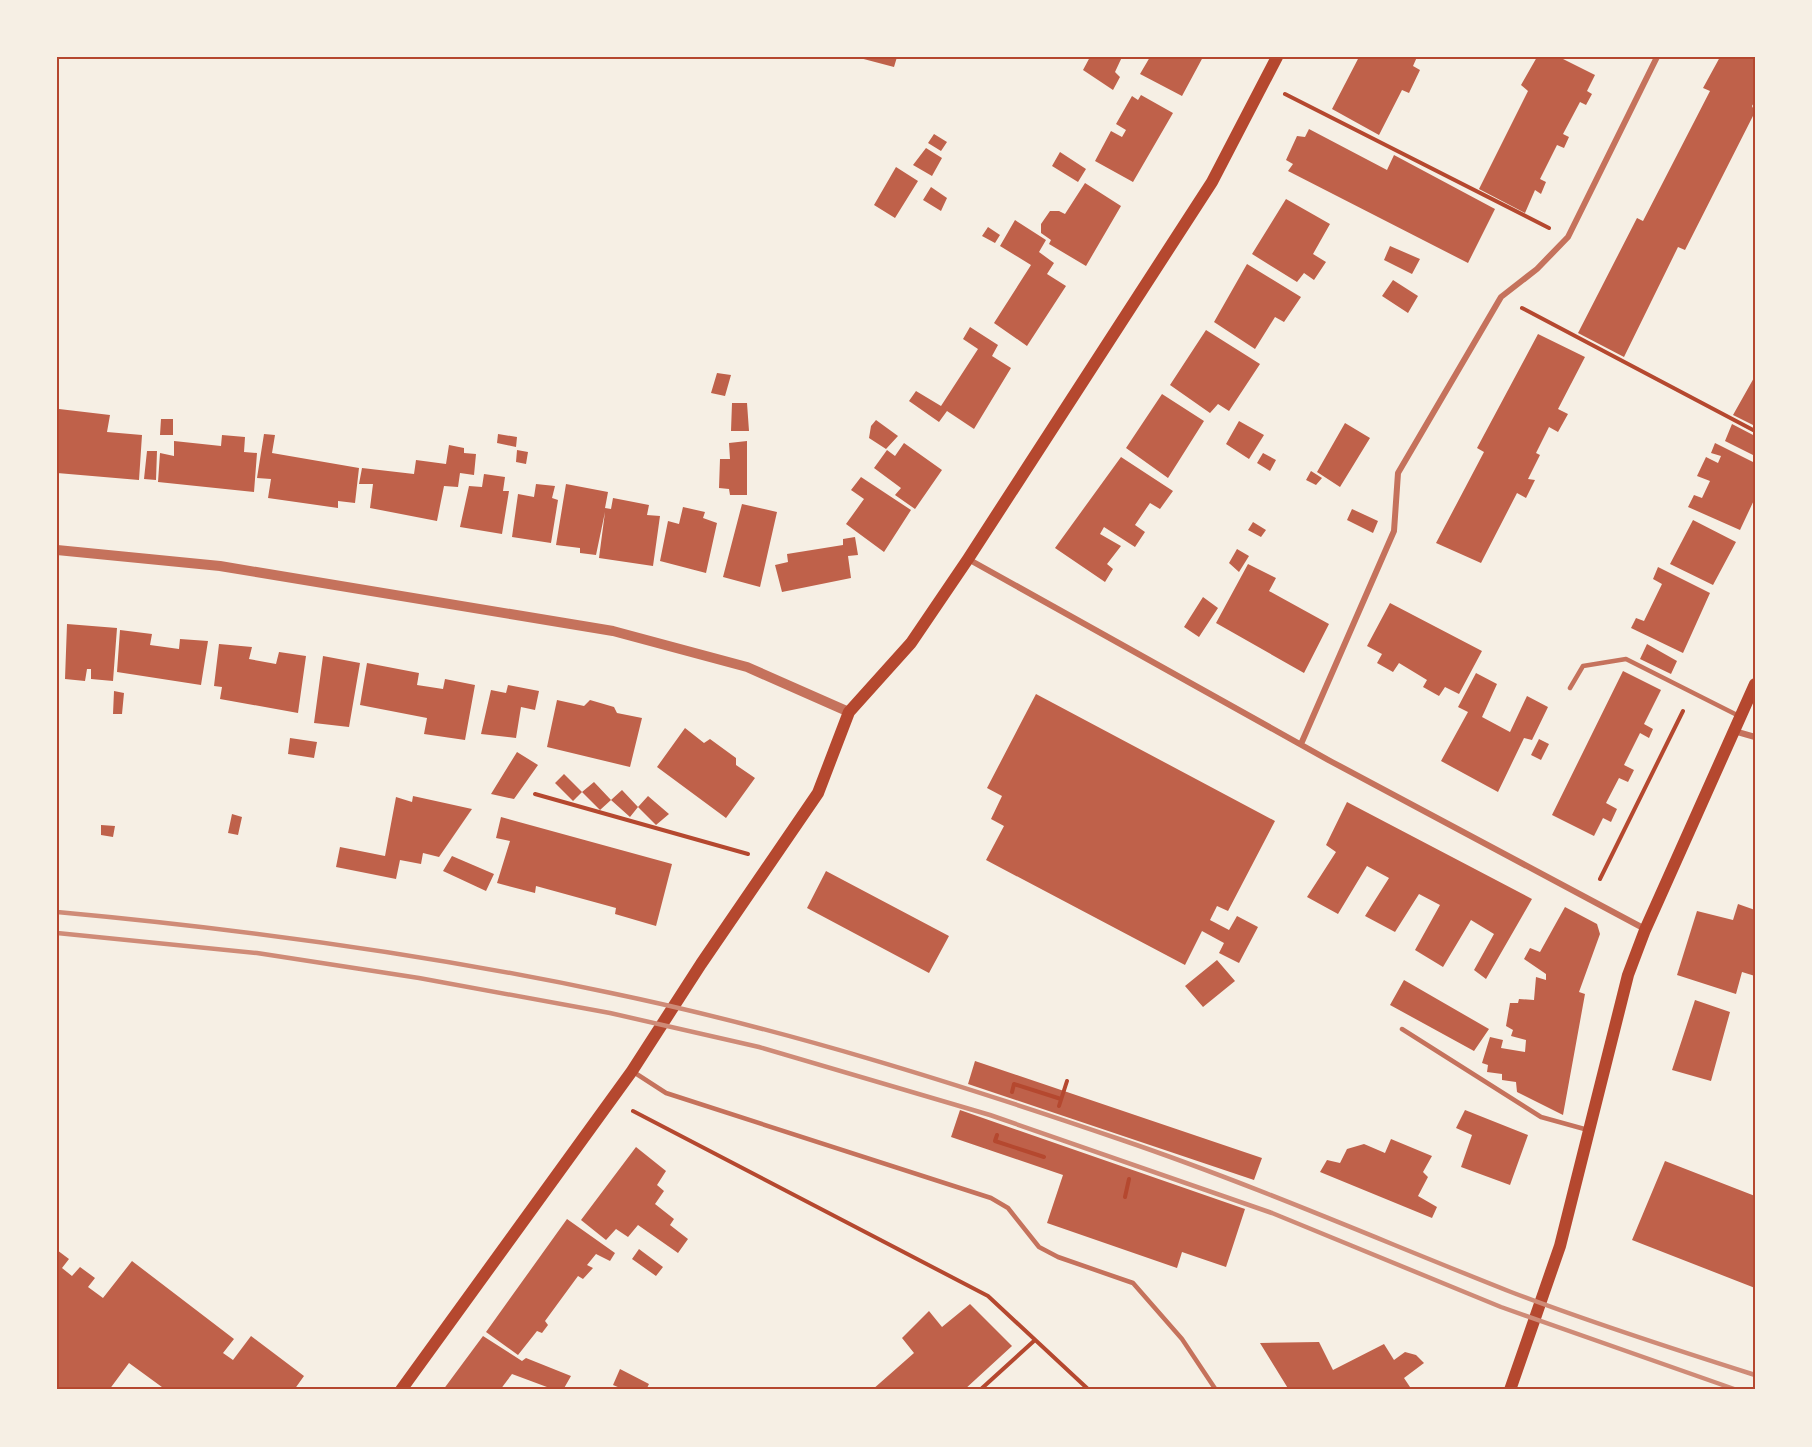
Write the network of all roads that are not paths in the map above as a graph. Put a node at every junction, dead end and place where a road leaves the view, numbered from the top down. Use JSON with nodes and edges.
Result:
{"nodes":[{"id":1,"x":1277,"y":57,"type":"edge"},
{"id":2,"x":1657,"y":57,"type":"edge"},
{"id":3,"x":57,"y":550,"type":"edge"},
{"id":4,"x":968,"y":559,"type":"junction"},
{"id":5,"x":1755,"y":684,"type":"edge"},
{"id":6,"x":1570,"y":688,"type":"dead end"},
{"id":7,"x":849,"y":712,"type":"junction"},
{"id":8,"x":1741,"y":717,"type":"junction"},
{"id":9,"x":1734,"y":731,"type":"junction"},
{"id":10,"x":1755,"y":737,"type":"edge"},
{"id":11,"x":1301,"y":744,"type":"junction"},
{"id":12,"x":1645,"y":930,"type":"junction"},
{"id":13,"x":1402,"y":1029,"type":"dead end"},
{"id":14,"x":632,"y":1071,"type":"junction"},
{"id":15,"x":1590,"y":1131,"type":"junction"},
{"id":16,"x":401,"y":1390,"type":"edge"},
{"id":17,"x":1216,"y":1390,"type":"edge"},
{"id":18,"x":1510,"y":1390,"type":"edge"}],
"edges":[{"from":1,"to":4,"type":"main road"},
{"from":2,"to":11,"type":"street"},
{"from":3,"to":7,"type":"street"},
{"from":4,"to":7,"type":"main road"},
{"from":4,"to":11,"type":"street"},
{"from":5,"to":8,"type":"main road"},
{"from":6,"to":8,"type":"lane"},
{"from":7,"to":14,"type":"main road"},
{"from":8,"to":9,"type":"main road"},
{"from":9,"to":10,"type":"street"},
{"from":9,"to":12,"type":"main road"},
{"from":11,"to":12,"type":"street"},
{"from":12,"to":15,"type":"main road"},
{"from":13,"to":15,"type":"lane"},
{"from":14,"to":16,"type":"main road"},
{"from":14,"to":17,"type":"lane"},
{"from":15,"to":18,"type":"main road"}]}
